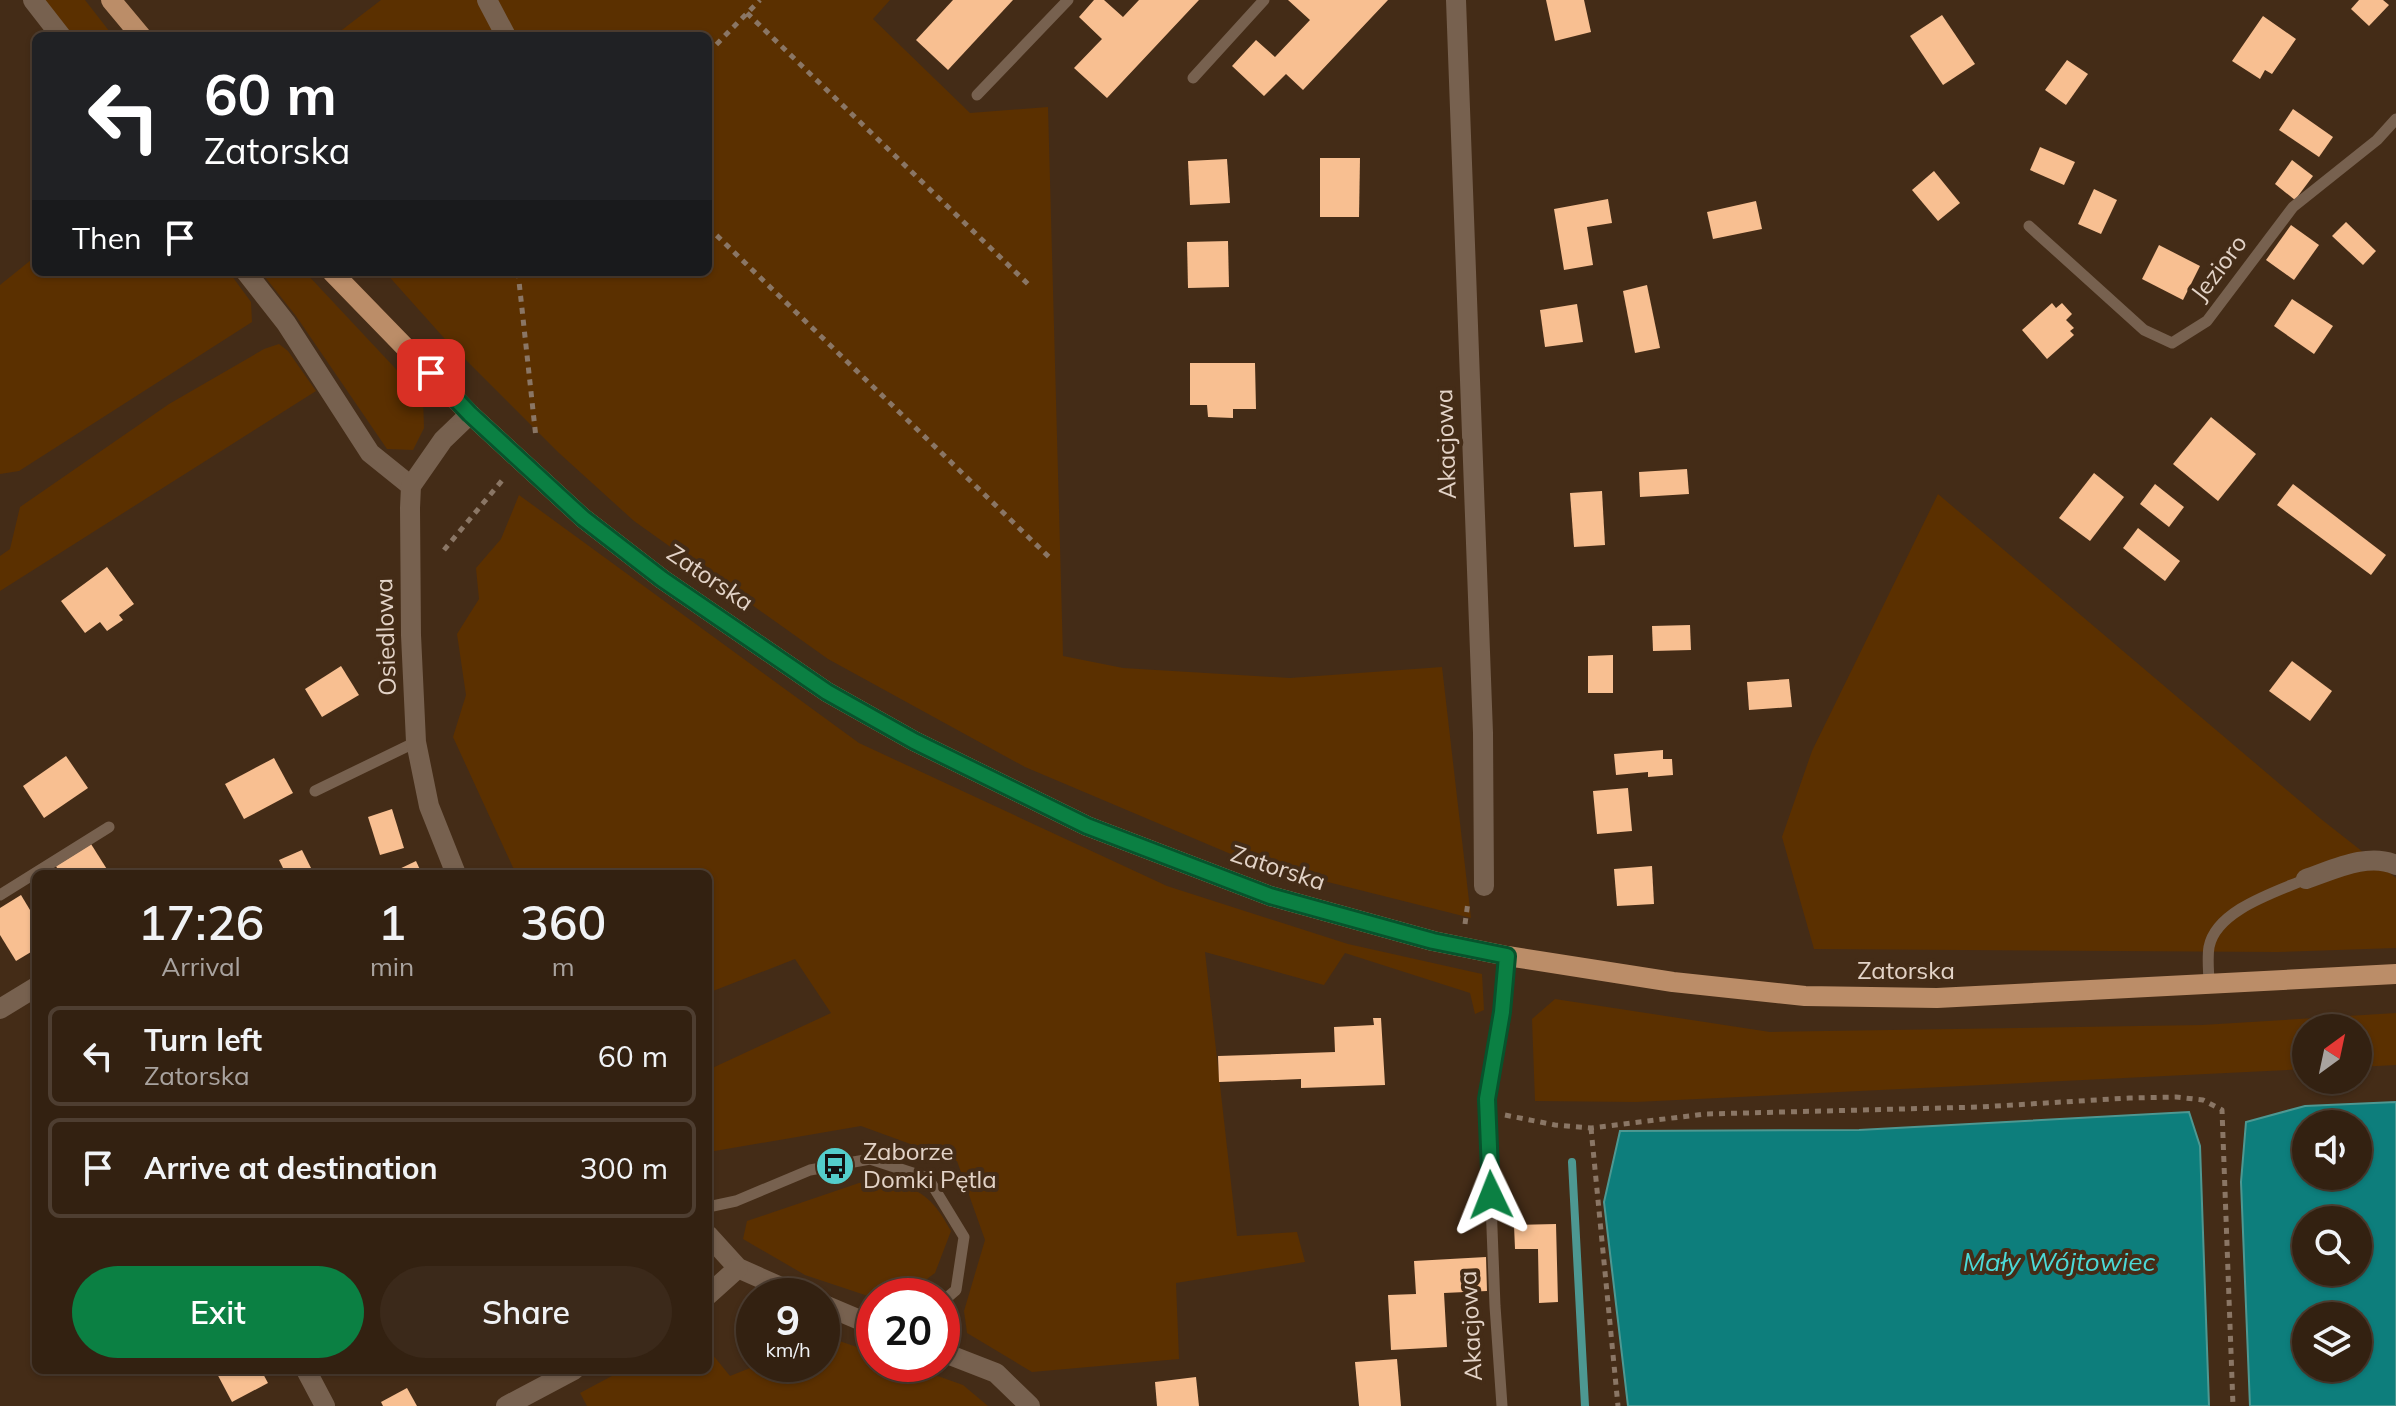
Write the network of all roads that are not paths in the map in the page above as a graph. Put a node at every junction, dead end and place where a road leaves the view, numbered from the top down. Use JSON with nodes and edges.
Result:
{"nodes":[{"id":1,"x":33,"y":0,"type":"edge"},
{"id":2,"x":111,"y":0,"type":"edge"},
{"id":3,"x":487,"y":0,"type":"edge"},
{"id":4,"x":1068,"y":0,"type":"edge"},
{"id":5,"x":1264,"y":0,"type":"edge"},
{"id":6,"x":1456,"y":0,"type":"edge"},
{"id":7,"x":58,"y":32,"type":"edge"},
{"id":8,"x":138,"y":32,"type":"edge"},
{"id":9,"x":504,"y":32,"type":"edge"},
{"id":10,"x":1193,"y":78,"type":"dead end"},
{"id":11,"x":977,"y":95,"type":"dead end"},
{"id":12,"x":2396,"y":119,"type":"edge"},
{"id":13,"x":2029,"y":226,"type":"dead end"},
{"id":14,"x":249,"y":276,"type":"edge"},
{"id":15,"x":336,"y":276,"type":"edge"},
{"id":16,"x":470,"y":414,"type":"junction"},
{"id":17,"x":411,"y":486,"type":"junction"},
{"id":18,"x":416,"y":742,"type":"junction"},
{"id":19,"x":315,"y":791,"type":"dead end"},
{"id":20,"x":109,"y":827,"type":"dead end"},
{"id":21,"x":2396,"y":865,"type":"edge"},
{"id":22,"x":48,"y":870,"type":"edge"},
{"id":23,"x":454,"y":870,"type":"edge"},
{"id":24,"x":32,"y":878,"type":"edge"},
{"id":25,"x":2306,"y":879,"type":"joint"},
{"id":26,"x":1484,"y":886,"type":"dead end"},
{"id":27,"x":0,"y":895,"type":"edge"},
{"id":28,"x":1507,"y":956,"type":"junction"},
{"id":29,"x":2396,"y":974,"type":"edge"},
{"id":30,"x":2209,"y":986,"type":"junction"},
{"id":31,"x":32,"y":989,"type":"edge"},
{"id":32,"x":0,"y":1009,"type":"edge"},
{"id":33,"x":712,"y":1206,"type":"edge"},
{"id":34,"x":712,"y":1239,"type":"edge"},
{"id":35,"x":738,"y":1268,"type":"junction"},
{"id":36,"x":760,"y":1278,"type":"edge"},
{"id":37,"x":958,"y":1278,"type":"edge"},
{"id":38,"x":712,"y":1291,"type":"edge"},
{"id":39,"x":960,"y":1359,"type":"edge"},
{"id":40,"x":308,"y":1374,"type":"edge"},
{"id":41,"x":566,"y":1374,"type":"edge"},
{"id":42,"x":325,"y":1406,"type":"edge"},
{"id":43,"x":506,"y":1406,"type":"edge"},
{"id":44,"x":1030,"y":1406,"type":"edge"},
{"id":45,"x":1502,"y":1406,"type":"edge"}],
"edges":[{"from":1,"to":7,"type":"street"},
{"from":2,"to":8,"type":"main road"},
{"from":3,"to":9,"type":"street"},
{"from":4,"to":11,"type":"lane"},
{"from":5,"to":10,"type":"lane"},
{"from":6,"to":26,"type":"street","name":"Akacjowa"},
{"from":12,"to":13,"type":"lane","name":"Jezioro"},
{"from":14,"to":17,"type":"street"},
{"from":15,"to":16,"type":"main road","name":"Zatorska"},
{"from":16,"to":17,"type":"street"},
{"from":16,"to":28,"type":"main road","name":"Zatorska"},
{"from":17,"to":18,"type":"street","name":"Osiedlowa"},
{"from":18,"to":19,"type":"lane"},
{"from":18,"to":23,"type":"street","name":"Osiedlowa"},
{"from":20,"to":22,"type":"lane"},
{"from":21,"to":25,"type":"street"},
{"from":24,"to":27,"type":"lane"},
{"from":25,"to":30,"type":"lane"},
{"from":28,"to":30,"type":"main road","name":"Zatorska"},
{"from":28,"to":45,"type":"lane","name":"Akacjowa"},
{"from":29,"to":30,"type":"main road","name":"Zatorska"},
{"from":31,"to":32,"type":"street"},
{"from":33,"to":37,"type":"lane"},
{"from":34,"to":35,"type":"street"},
{"from":35,"to":36,"type":"street"},
{"from":35,"to":38,"type":"street"},
{"from":39,"to":44,"type":"street"},
{"from":40,"to":42,"type":"street"},
{"from":41,"to":43,"type":"street"}]}
